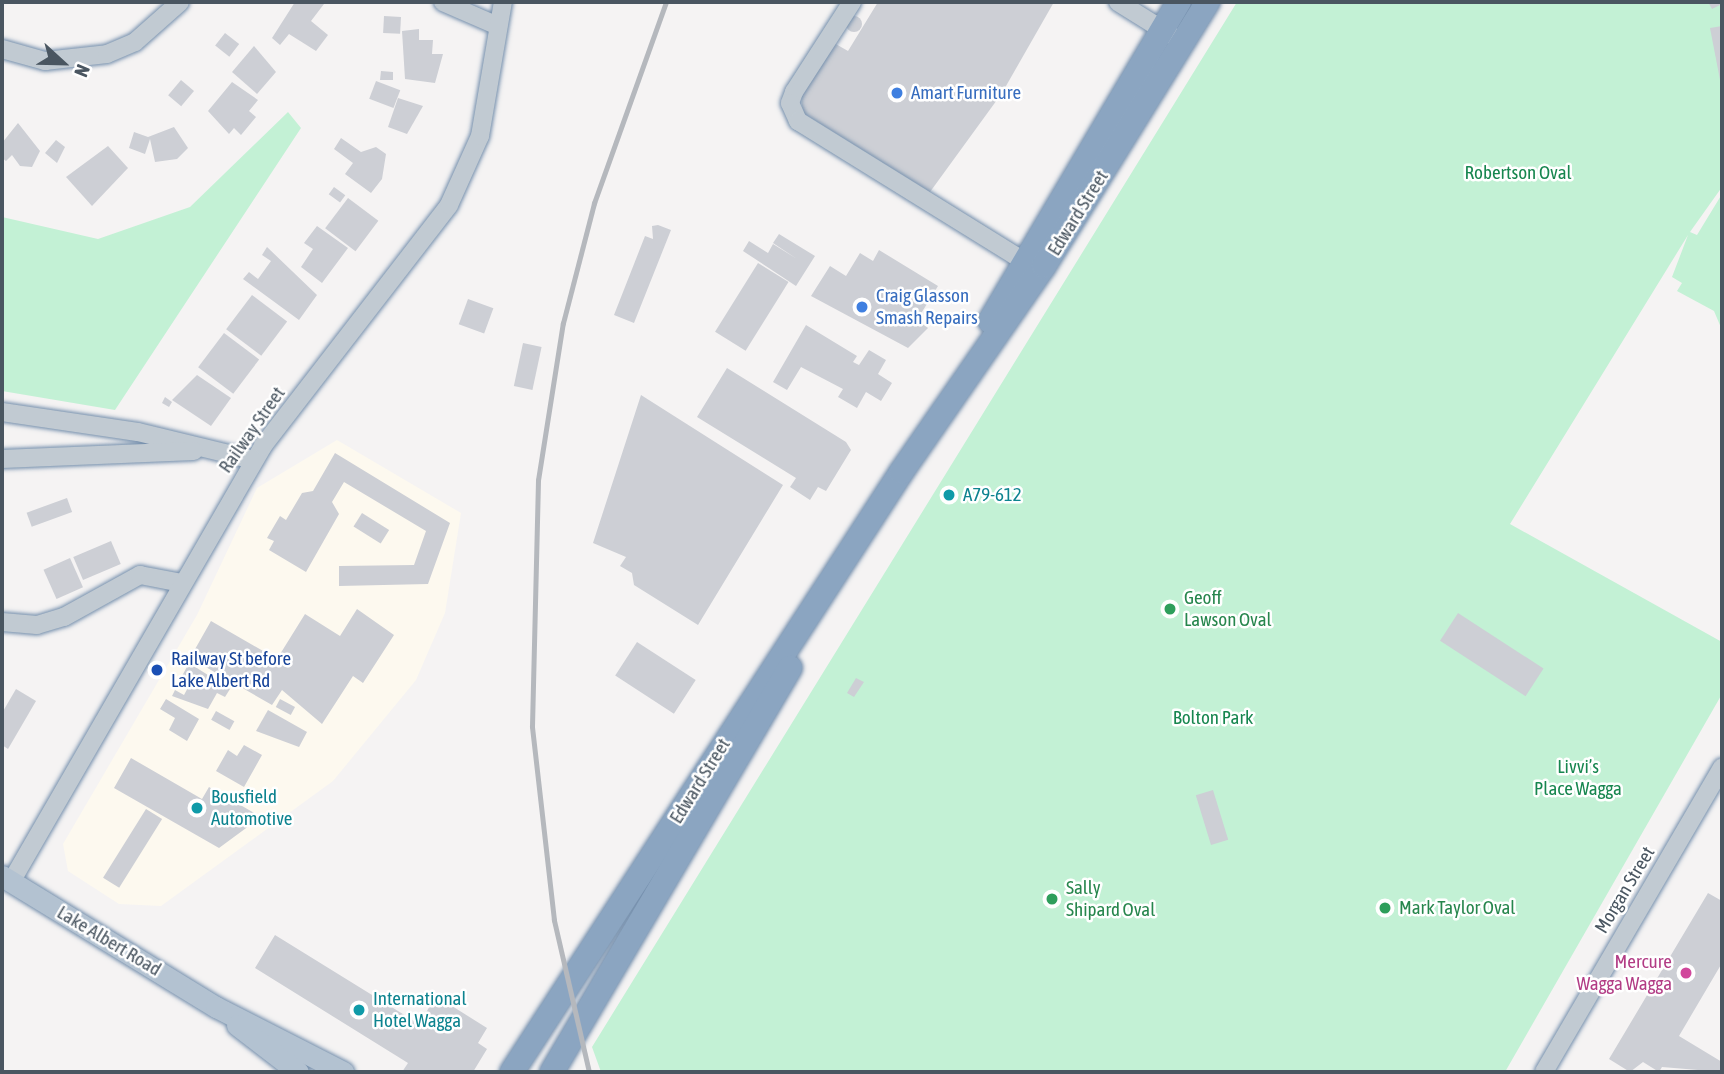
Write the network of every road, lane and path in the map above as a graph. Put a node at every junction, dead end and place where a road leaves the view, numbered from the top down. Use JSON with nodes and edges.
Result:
{"nodes":[{"id":1,"x":180,"y":2,"type":"edge"},
{"id":2,"x":443,"y":2,"type":"edge"},
{"id":3,"x":503,"y":2,"type":"edge"},
{"id":4,"x":852,"y":2,"type":"edge"},
{"id":5,"x":1118,"y":2,"type":"edge"},
{"id":6,"x":1179,"y":2,"type":"edge"},
{"id":7,"x":1208,"y":2,"type":"edge"},
{"id":8,"x":498,"y":26,"type":"junction"},
{"id":9,"x":1162,"y":29,"type":"junction"},
{"id":10,"x":1184,"y":42,"type":"junction"},
{"id":11,"x":2,"y":49,"type":"edge"},
{"id":12,"x":1022,"y":260,"type":"junction"},
{"id":13,"x":2,"y":412,"type":"edge"},
{"id":14,"x":938,"y":417,"type":"junction"},
{"id":15,"x":214,"y":450,"type":"junction"},
{"id":16,"x":2,"y":459,"type":"edge"},
{"id":17,"x":254,"y":460,"type":"junction"},
{"id":18,"x":890,"y":490,"type":"junction"},
{"id":19,"x":182,"y":583,"type":"junction"},
{"id":20,"x":2,"y":622,"type":"edge"},
{"id":21,"x":1722,"y":767,"type":"edge"},
{"id":22,"x":6,"y":879,"type":"edge"},
{"id":23,"x":216,"y":1007,"type":"junction"},
{"id":24,"x":298,"y":1072,"type":"edge"},
{"id":25,"x":342,"y":1072,"type":"edge"},
{"id":26,"x":512,"y":1072,"type":"edge"},
{"id":27,"x":552,"y":1072,"type":"edge"},
{"id":28,"x":1544,"y":1072,"type":"edge"}],
"edges":[{"from":1,"to":11,"type":"street"},
{"from":2,"to":8,"type":"street"},
{"from":3,"to":8,"type":"street","name":"Railway Street"},
{"from":4,"to":12,"type":"street"},
{"from":5,"to":9,"type":"street"},
{"from":6,"to":9,"type":"highway","name":"Edward Street"},
{"from":7,"to":10,"type":"highway","name":"Edward Street"},
{"from":8,"to":17,"type":"street","name":"Railway Street"},
{"from":9,"to":10,"type":"street"},
{"from":9,"to":12,"type":"highway","name":"Edward Street"},
{"from":10,"to":14,"type":"highway","name":"Edward Street"},
{"from":12,"to":14,"type":"highway","name":"Edward Street"},
{"from":13,"to":15,"type":"street"},
{"from":14,"to":18,"type":"highway","name":"Edward Street"},
{"from":15,"to":16,"type":"street"},
{"from":15,"to":17,"type":"street"},
{"from":17,"to":19,"type":"street","name":"Railway Street"},
{"from":18,"to":26,"type":"highway","name":"Edward Street"},
{"from":18,"to":27,"type":"highway","name":"Edward Street"},
{"from":19,"to":20,"type":"street"},
{"from":19,"to":22,"type":"street","name":"Railway Street"},
{"from":21,"to":28,"type":"street","name":"Morgan Street"},
{"from":22,"to":23,"type":"main road","name":"Lake Albert Road"},
{"from":23,"to":24,"type":"main road","name":"Lake Albert Road"},
{"from":23,"to":25,"type":"main road","name":"Lake Albert Road"}]}
